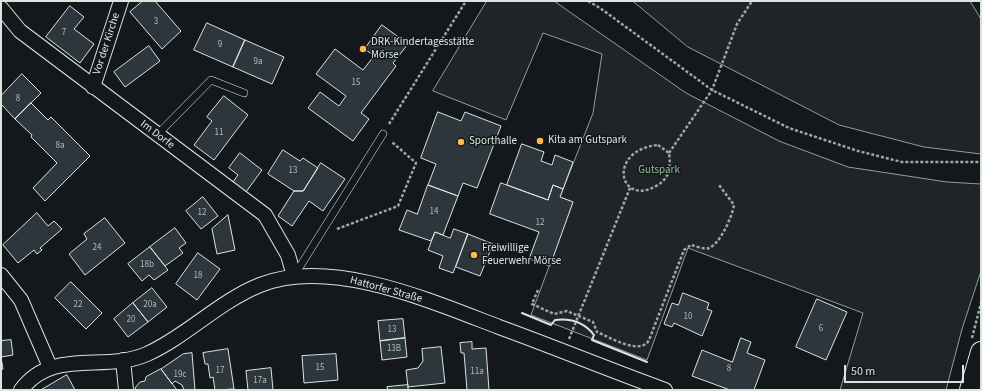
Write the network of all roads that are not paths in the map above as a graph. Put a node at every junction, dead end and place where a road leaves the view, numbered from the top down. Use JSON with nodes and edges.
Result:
{"nodes":[{"id":1,"x":121,"y":1,"type":"edge"},
{"id":2,"x":1,"y":8,"type":"edge"},
{"id":3,"x":93,"y":87,"type":"junction"},
{"id":4,"x":244,"y":93,"type":"dead end"},
{"id":5,"x":383,"y":134,"type":"road end"},
{"id":6,"x":157,"y":135,"type":"junction"},
{"id":7,"x":1,"y":276,"type":"edge"},
{"id":8,"x":294,"y":276,"type":"junction"},
{"id":9,"x":981,"y":352,"type":"edge"},
{"id":10,"x":123,"y":360,"type":"junction"},
{"id":11,"x":50,"y":367,"type":"junction"},
{"id":12,"x":651,"y":387,"type":"edge"},
{"id":13,"x":21,"y":390,"type":"edge"},
{"id":14,"x":126,"y":390,"type":"edge"},
{"id":15,"x":665,"y":390,"type":"edge"},
{"id":16,"x":970,"y":390,"type":"edge"}],
"edges":[{"from":1,"to":3,"type":"street","name":"Vor der Kirche"},
{"from":2,"to":3,"type":"street","name":"Im Dorfe"},
{"from":3,"to":6,"type":"street","name":"Im Dorfe"},
{"from":4,"to":6,"type":"lane"},
{"from":5,"to":8,"type":"lane"},
{"from":6,"to":8,"type":"street","name":"Im Dorfe"},
{"from":7,"to":11,"type":"street"},
{"from":8,"to":10,"type":"street","name":"Hattorfer Straße"},
{"from":8,"to":12,"type":"street","name":"Hattorfer Straße"},
{"from":9,"to":16,"type":"street"},
{"from":10,"to":11,"type":"street","name":"Hattorfer Straße"},
{"from":10,"to":14,"type":"street"},
{"from":11,"to":13,"type":"street","name":"Hattorfer Straße"},
{"from":12,"to":15,"type":"street","name":"Hattorfer Straße"}]}
